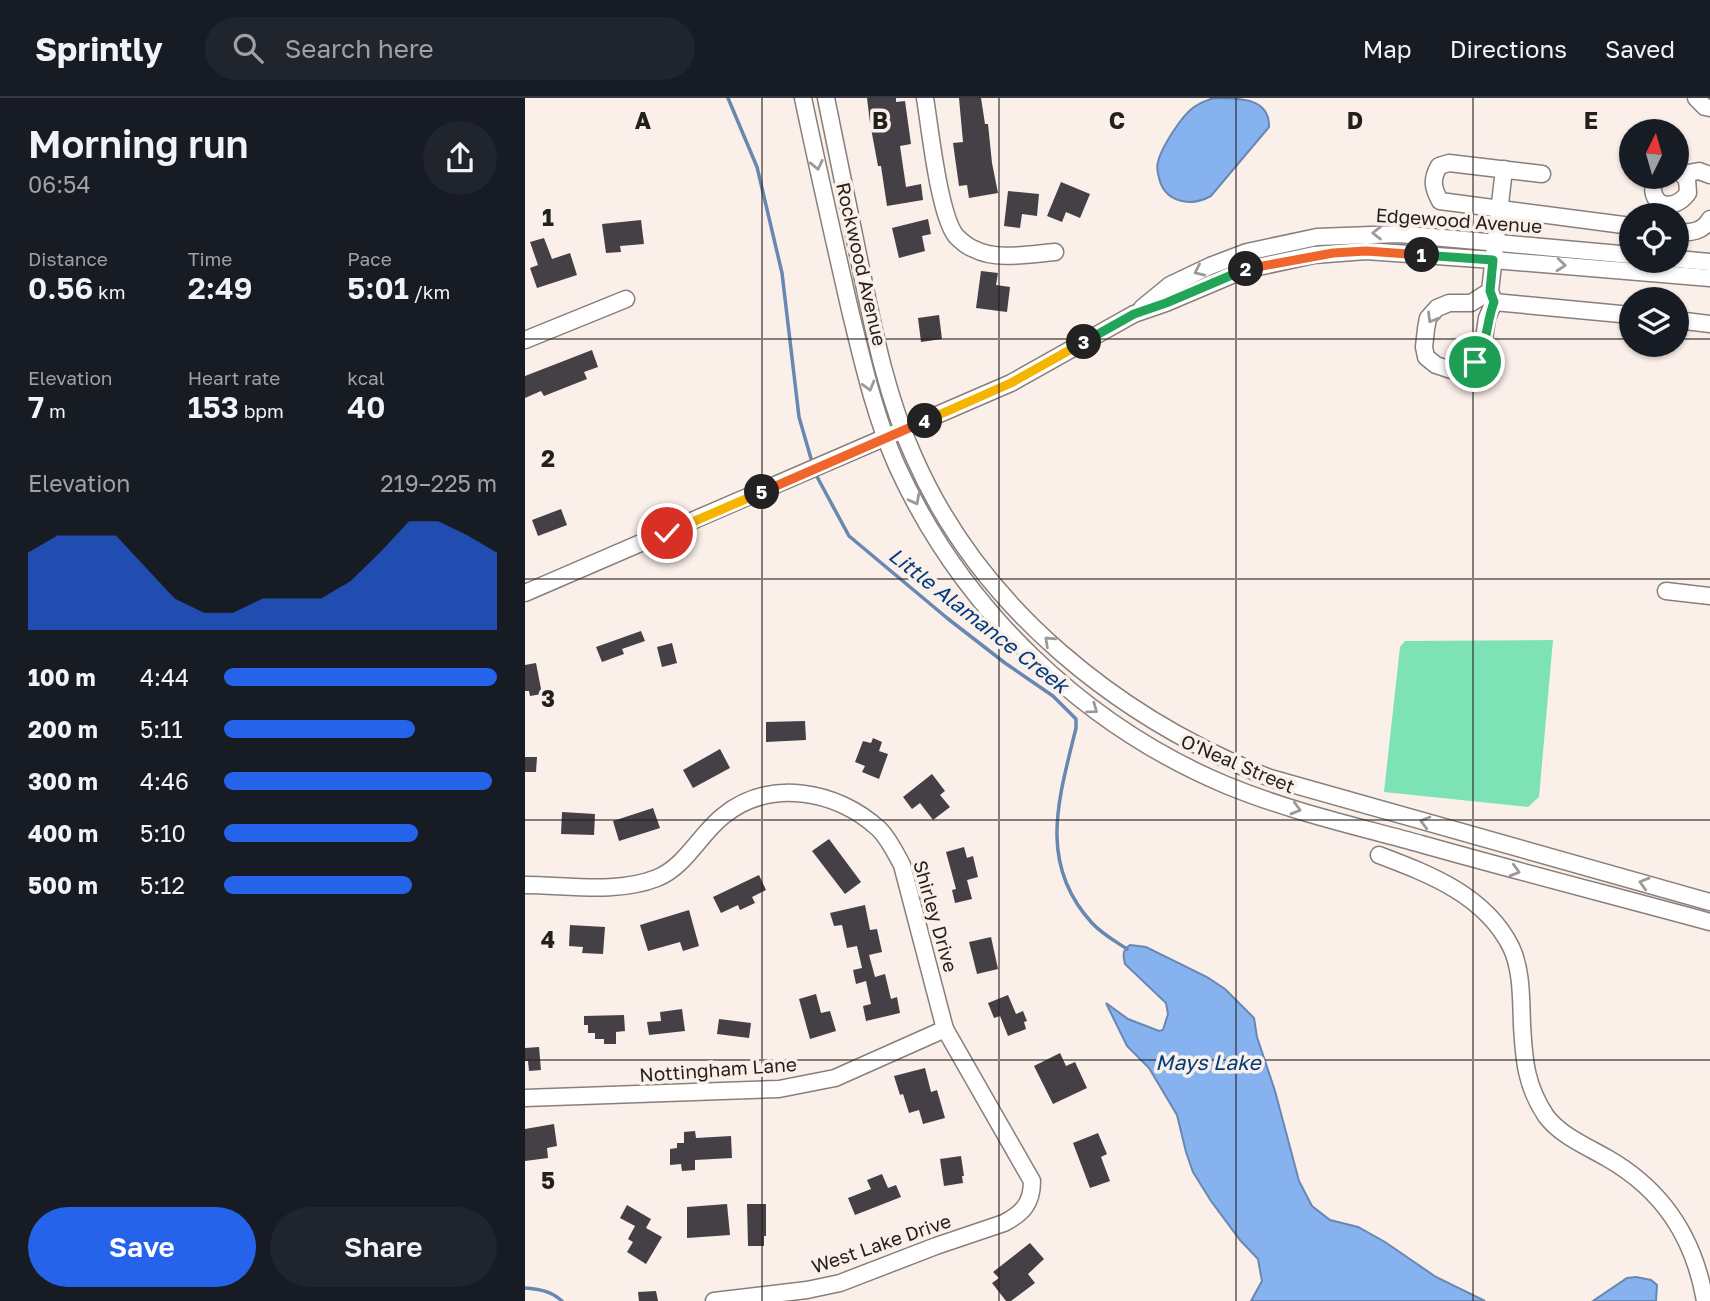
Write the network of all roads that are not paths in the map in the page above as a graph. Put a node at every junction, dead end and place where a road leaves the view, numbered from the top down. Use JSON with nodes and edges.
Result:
{"nodes":[{"id":1,"x":803,"y":98,"type":"edge"},
{"id":2,"x":826,"y":98,"type":"edge"},
{"id":3,"x":925,"y":98,"type":"edge"},
{"id":4,"x":1696,"y":98,"type":"edge"},
{"id":5,"x":1710,"y":108,"type":"edge"},
{"id":6,"x":1504,"y":169,"type":"junction"},
{"id":7,"x":1689,"y":172,"type":"edge"},
{"id":8,"x":1542,"y":173,"type":"dead end"},
{"id":9,"x":1710,"y":175,"type":"edge"},
{"id":10,"x":1653,"y":189,"type":"edge"},
{"id":11,"x":1688,"y":189,"type":"edge"},
{"id":12,"x":1499,"y":209,"type":"junction"},
{"id":13,"x":1710,"y":219,"type":"edge"},
{"id":14,"x":1619,"y":224,"type":"edge"},
{"id":15,"x":1689,"y":233,"type":"edge"},
{"id":16,"x":1336,"y":236,"type":"junction"},
{"id":17,"x":1494,"y":241,"type":"junction"},
{"id":18,"x":1055,"y":252,"type":"dead end"},
{"id":19,"x":1333,"y":253,"type":"junction"},
{"id":20,"x":1619,"y":254,"type":"edge"},
{"id":21,"x":1493,"y":260,"type":"junction"},
{"id":22,"x":1689,"y":260,"type":"edge"},
{"id":23,"x":1710,"y":262,"type":"edge"},
{"id":24,"x":1710,"y":278,"type":"edge"},
{"id":25,"x":1492,"y":297,"type":"junction"},
{"id":26,"x":626,"y":299,"type":"dead end"},
{"id":27,"x":1619,"y":313,"type":"edge"},
{"id":28,"x":1134,"y":314,"type":"junction"},
{"id":29,"x":1689,"y":321,"type":"edge"},
{"id":30,"x":1710,"y":324,"type":"edge"},
{"id":31,"x":525,"y":340,"type":"edge"},
{"id":32,"x":904,"y":431,"type":"junction"},
{"id":33,"x":886,"y":439,"type":"junction"},
{"id":34,"x":1666,"y":591,"type":"dead end"},
{"id":35,"x":525,"y":593,"type":"edge"},
{"id":36,"x":1710,"y":596,"type":"edge"},
{"id":37,"x":1379,"y":855,"type":"dead end"},
{"id":38,"x":525,"y":885,"type":"edge"},
{"id":39,"x":1710,"y":902,"type":"edge"},
{"id":40,"x":1710,"y":922,"type":"edge"},
{"id":41,"x":945,"y":1029,"type":"junction"},
{"id":42,"x":525,"y":1098,"type":"edge"},
{"id":43,"x":1032,"y":1181,"type":"joint"},
{"id":44,"x":714,"y":1301,"type":"edge"},
{"id":45,"x":1705,"y":1301,"type":"edge"}],
"edges":[{"from":1,"to":33,"type":"street","name":"Rockwood Avenue","one_way":true},
{"from":2,"to":32,"type":"street","name":"Rockwood Avenue"},
{"from":3,"to":18,"type":"street"},
{"from":4,"to":5,"type":"street"},
{"from":6,"to":8,"type":"street"},
{"from":6,"to":12,"type":"street"},
{"from":6,"to":12,"type":"street"},
{"from":7,"to":9,"type":"street"},
{"from":10,"to":11,"type":"street"},
{"from":12,"to":14,"type":"street"},
{"from":12,"to":17,"type":"street"},
{"from":13,"to":15,"type":"street"},
{"from":17,"to":16,"type":"street","name":"Edgewood Avenue","one_way":true},
{"from":16,"to":19,"type":"street"},
{"from":16,"to":28,"type":"street","name":"Edgewood Avenue","one_way":true},
{"from":17,"to":20,"type":"street","name":"Edgewood Avenue"},
{"from":17,"to":21,"type":"street"},
{"from":19,"to":21,"type":"street","name":"Edgewood Avenue"},
{"from":19,"to":28,"type":"street","name":"Edgewood Avenue"},
{"from":21,"to":24,"type":"street","name":"Edgewood Avenue","one_way":true},
{"from":21,"to":25,"type":"street"},
{"from":22,"to":23,"type":"street"},
{"from":25,"to":25,"type":"street","one_way":true},
{"from":25,"to":27,"type":"street"},
{"from":26,"to":31,"type":"street"},
{"from":28,"to":32,"type":"street","name":"Edgewood Avenue"},
{"from":29,"to":30,"type":"street"},
{"from":32,"to":33,"type":"street","name":"Edgewood Avenue"},
{"from":39,"to":32,"type":"street","name":"O'Neal Street","one_way":true},
{"from":33,"to":35,"type":"street","name":"Edgewood Avenue"},
{"from":33,"to":40,"type":"street","name":"O'Neal Street","one_way":true},
{"from":34,"to":36,"type":"street"},
{"from":37,"to":45,"type":"street"},
{"from":38,"to":41,"type":"street","name":"Shirley Drive"},
{"from":41,"to":42,"type":"street","name":"Nottingham Lane"},
{"from":41,"to":43,"type":"street","name":"Shirley Drive"},
{"from":43,"to":44,"type":"street","name":"West Lake Drive"}]}
